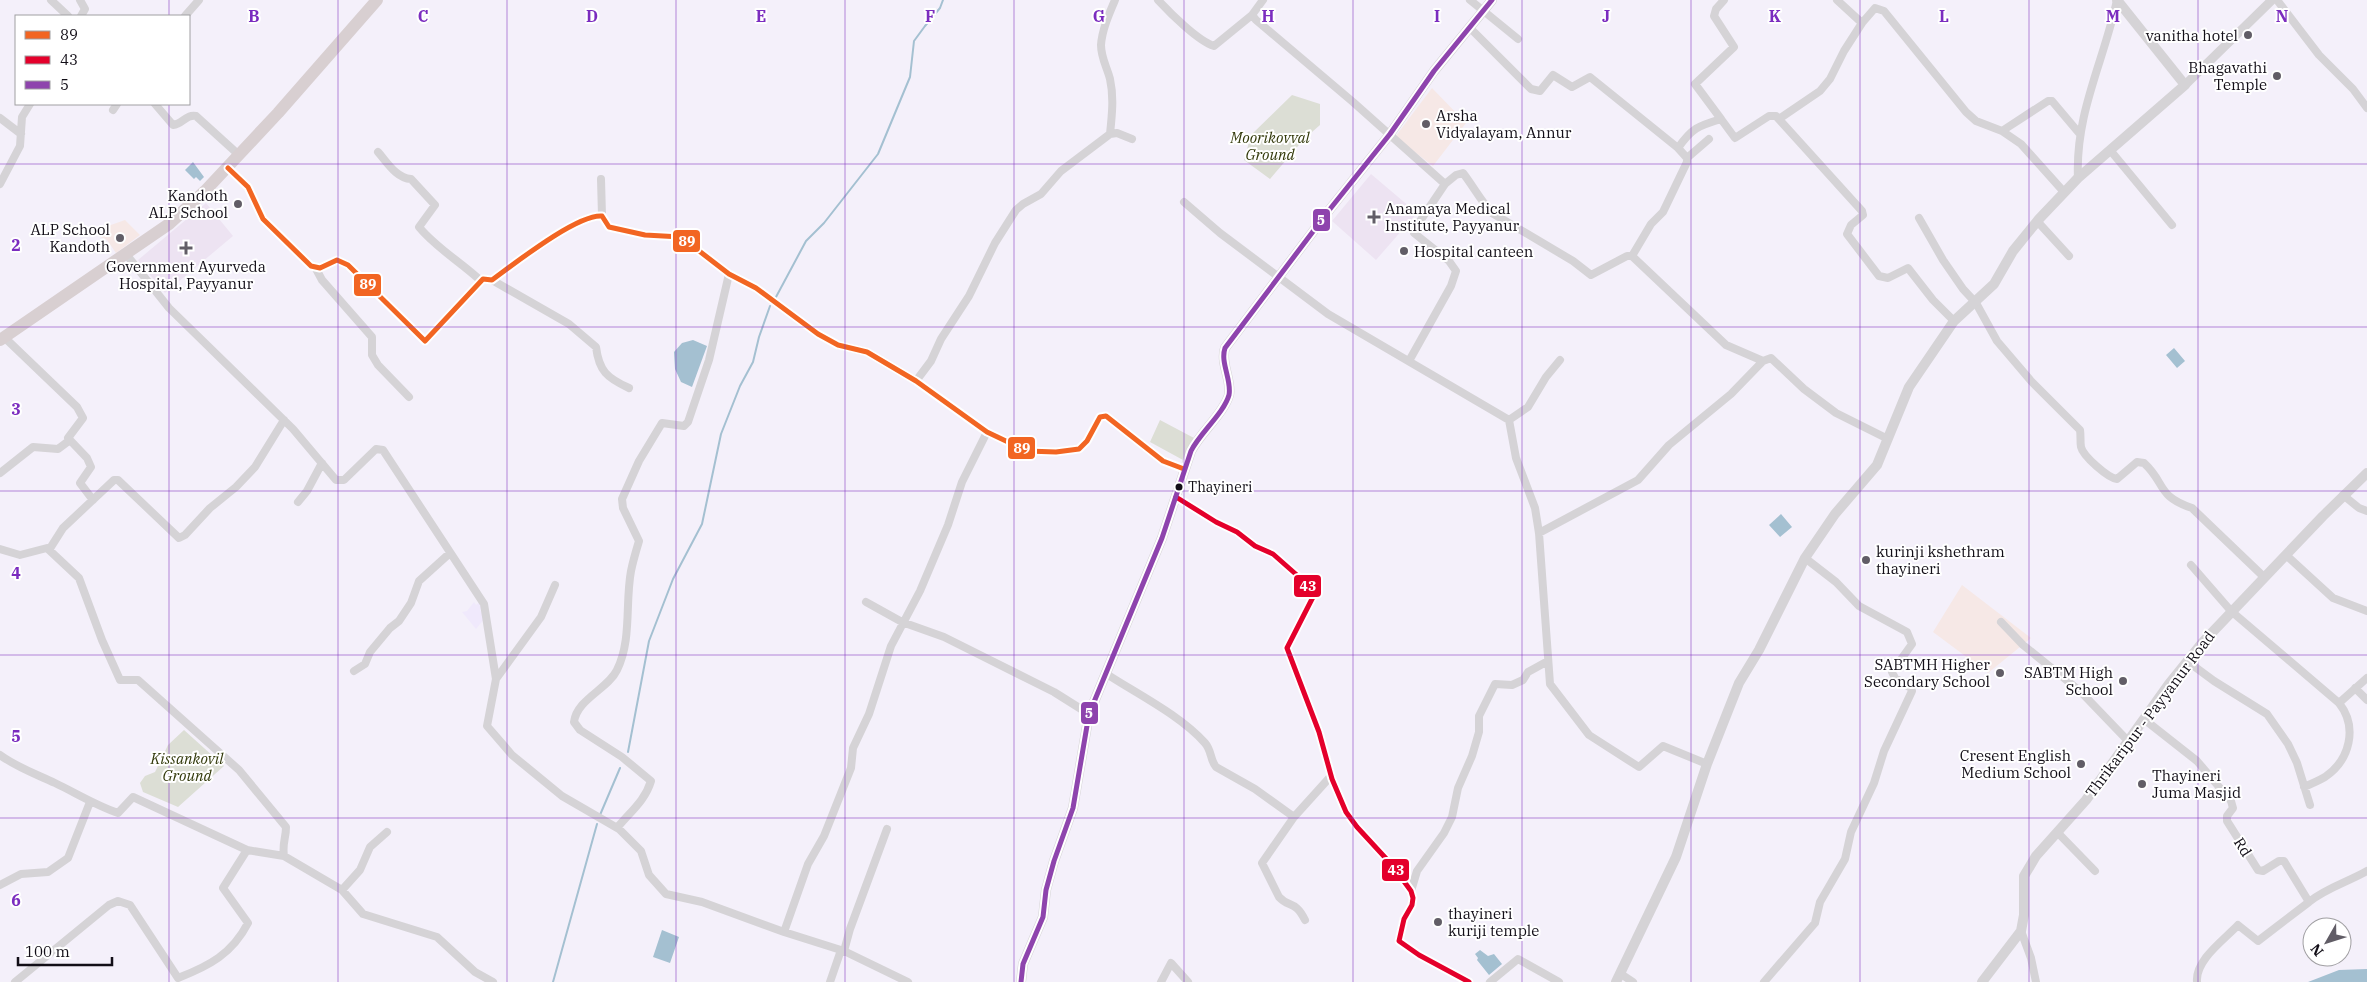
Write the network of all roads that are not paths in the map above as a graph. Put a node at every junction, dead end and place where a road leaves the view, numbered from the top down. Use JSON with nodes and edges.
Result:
{"nodes":[{"id":1,"x":52,"y":0,"type":"edge"},
{"id":2,"x":80,"y":0,"type":"edge"},
{"id":3,"x":199,"y":0,"type":"edge"},
{"id":4,"x":376,"y":0,"type":"edge"},
{"id":5,"x":1115,"y":0,"type":"edge"},
{"id":6,"x":1158,"y":0,"type":"edge"},
{"id":7,"x":1263,"y":0,"type":"edge"},
{"id":8,"x":1470,"y":0,"type":"edge"},
{"id":9,"x":1492,"y":0,"type":"edge"},
{"id":10,"x":1724,"y":0,"type":"edge"},
{"id":11,"x":1837,"y":0,"type":"edge"},
{"id":12,"x":2117,"y":0,"type":"edge"},
{"id":13,"x":2272,"y":0,"type":"edge"},
{"id":14,"x":2277,"y":0,"type":"edge"},
{"id":15,"x":1484,"y":10,"type":"junction"},
{"id":16,"x":67,"y":15,"type":"edge"},
{"id":17,"x":82,"y":15,"type":"edge"},
{"id":18,"x":186,"y":15,"type":"edge"},
{"id":19,"x":1252,"y":15,"type":"junction"},
{"id":20,"x":1862,"y":23,"type":"junction"},
{"id":21,"x":1469,"y":28,"type":"junction"},
{"id":22,"x":1518,"y":38,"type":"dead end"},
{"id":23,"x":2185,"y":85,"type":"junction"},
{"id":24,"x":29,"y":105,"type":"edge"},
{"id":25,"x":156,"y":105,"type":"edge"},
{"id":26,"x":2367,"y":108,"type":"edge"},
{"id":27,"x":0,"y":118,"type":"edge"},
{"id":28,"x":1779,"y":118,"type":"junction"},
{"id":29,"x":1721,"y":119,"type":"junction"},
{"id":30,"x":2002,"y":132,"type":"junction"},
{"id":31,"x":2079,"y":133,"type":"junction"},
{"id":32,"x":21,"y":134,"type":"junction"},
{"id":33,"x":1110,"y":134,"type":"junction"},
{"id":34,"x":1390,"y":134,"type":"junction"},
{"id":35,"x":1709,"y":139,"type":"dead end"},
{"id":36,"x":1132,"y":140,"type":"dead end"},
{"id":37,"x":1678,"y":148,"type":"junction"},
{"id":38,"x":2110,"y":150,"type":"junction"},
{"id":39,"x":378,"y":152,"type":"dead end"},
{"id":40,"x":239,"y":155,"type":"junction"},
{"id":41,"x":1688,"y":158,"type":"junction"},
{"id":42,"x":228,"y":168,"type":"junction"},
{"id":43,"x":2078,"y":178,"type":"junction"},
{"id":44,"x":601,"y":179,"type":"dead end"},
{"id":45,"x":0,"y":184,"type":"edge"},
{"id":46,"x":1445,"y":184,"type":"junction"},
{"id":47,"x":2064,"y":192,"type":"junction"},
{"id":48,"x":1184,"y":202,"type":"dead end"},
{"id":49,"x":602,"y":216,"type":"junction"},
{"id":50,"x":1919,"y":218,"type":"dead end"},
{"id":51,"x":2037,"y":221,"type":"junction"},
{"id":52,"x":2172,"y":225,"type":"dead end"},
{"id":53,"x":126,"y":254,"type":"junction"},
{"id":54,"x":1632,"y":256,"type":"junction"},
{"id":55,"x":2069,"y":256,"type":"dead end"},
{"id":56,"x":315,"y":267,"type":"junction"},
{"id":57,"x":729,"y":274,"type":"junction"},
{"id":58,"x":1279,"y":275,"type":"junction"},
{"id":59,"x":492,"y":280,"type":"junction"},
{"id":60,"x":481,"y":281,"type":"junction"},
{"id":61,"x":1976,"y":303,"type":"junction"},
{"id":62,"x":1954,"y":321,"type":"junction"},
{"id":63,"x":2,"y":339,"type":"edge"},
{"id":64,"x":1560,"y":360,"type":"dead end"},
{"id":65,"x":1409,"y":361,"type":"junction"},
{"id":66,"x":1763,"y":361,"type":"junction"},
{"id":67,"x":916,"y":381,"type":"junction"},
{"id":68,"x":629,"y":388,"type":"dead end"},
{"id":69,"x":410,"y":397,"type":"dead end"},
{"id":70,"x":284,"y":420,"type":"junction"},
{"id":71,"x":1509,"y":420,"type":"junction"},
{"id":72,"x":987,"y":432,"type":"junction"},
{"id":73,"x":1888,"y":439,"type":"junction"},
{"id":74,"x":70,"y":440,"type":"junction"},
{"id":75,"x":322,"y":463,"type":"junction"},
{"id":76,"x":1184,"y":469,"type":"junction"},
{"id":77,"x":0,"y":473,"type":"edge"},
{"id":78,"x":2367,"y":473,"type":"edge"},
{"id":79,"x":2343,"y":495,"type":"junction"},
{"id":80,"x":1176,"y":497,"type":"junction"},
{"id":81,"x":93,"y":500,"type":"junction"},
{"id":82,"x":298,"y":502,"type":"dead end"},
{"id":83,"x":2367,"y":511,"type":"edge"},
{"id":84,"x":1539,"y":532,"type":"junction"},
{"id":85,"x":0,"y":549,"type":"edge"},
{"id":86,"x":49,"y":550,"type":"junction"},
{"id":87,"x":450,"y":553,"type":"junction"},
{"id":88,"x":2286,"y":555,"type":"junction"},
{"id":89,"x":1805,"y":558,"type":"junction"},
{"id":90,"x":2191,"y":565,"type":"dead end"},
{"id":91,"x":2264,"y":577,"type":"junction"},
{"id":92,"x":555,"y":585,"type":"dead end"},
{"id":93,"x":866,"y":602,"type":"dead end"},
{"id":94,"x":2231,"y":611,"type":"junction"},
{"id":95,"x":2367,"y":611,"type":"edge"},
{"id":96,"x":902,"y":622,"type":"junction"},
{"id":97,"x":2001,"y":622,"type":"dead end"},
{"id":98,"x":1548,"y":661,"type":"junction"},
{"id":99,"x":2187,"y":661,"type":"junction"},
{"id":100,"x":354,"y":671,"type":"dead end"},
{"id":101,"x":1105,"y":673,"type":"junction"},
{"id":102,"x":2367,"y":678,"type":"edge"},
{"id":103,"x":496,"y":679,"type":"junction"},
{"id":104,"x":2355,"y":688,"type":"junction"},
{"id":105,"x":2367,"y":700,"type":"edge"},
{"id":106,"x":2339,"y":703,"type":"junction"},
{"id":107,"x":1089,"y":714,"type":"junction"},
{"id":108,"x":2145,"y":720,"type":"junction"},
{"id":109,"x":2130,"y":742,"type":"junction"},
{"id":110,"x":0,"y":755,"type":"edge"},
{"id":111,"x":1707,"y":764,"type":"junction"},
{"id":112,"x":1331,"y":776,"type":"junction"},
{"id":113,"x":2304,"y":787,"type":"junction"},
{"id":114,"x":90,"y":802,"type":"junction"},
{"id":115,"x":2310,"y":805,"type":"dead end"},
{"id":116,"x":1294,"y":817,"type":"junction"},
{"id":117,"x":618,"y":828,"type":"junction"},
{"id":118,"x":887,"y":829,"type":"dead end"},
{"id":119,"x":387,"y":832,"type":"dead end"},
{"id":120,"x":2058,"y":833,"type":"junction"},
{"id":121,"x":247,"y":850,"type":"junction"},
{"id":122,"x":284,"y":856,"type":"junction"},
{"id":123,"x":2095,"y":871,"type":"dead end"},
{"id":124,"x":2367,"y":871,"type":"edge"},
{"id":125,"x":0,"y":885,"type":"edge"},
{"id":126,"x":342,"y":890,"type":"junction"},
{"id":127,"x":1411,"y":891,"type":"junction"},
{"id":128,"x":2309,"y":902,"type":"junction"},
{"id":129,"x":1305,"y":920,"type":"dead end"},
{"id":130,"x":2021,"y":931,"type":"junction"},
{"id":131,"x":784,"y":932,"type":"junction"},
{"id":132,"x":843,"y":950,"type":"junction"},
{"id":133,"x":1618,"y":978,"type":"edge"},
{"id":134,"x":177,"y":980,"type":"edge"},
{"id":135,"x":1162,"y":980,"type":"edge"},
{"id":136,"x":15,"y":982,"type":"edge"},
{"id":137,"x":493,"y":982,"type":"edge"},
{"id":138,"x":830,"y":982,"type":"edge"},
{"id":139,"x":908,"y":982,"type":"edge"},
{"id":140,"x":1021,"y":982,"type":"edge"},
{"id":141,"x":1188,"y":982,"type":"edge"},
{"id":142,"x":1469,"y":982,"type":"edge"},
{"id":143,"x":1490,"y":982,"type":"edge"},
{"id":144,"x":1560,"y":982,"type":"edge"},
{"id":145,"x":1634,"y":982,"type":"edge"},
{"id":146,"x":1764,"y":982,"type":"edge"},
{"id":147,"x":1982,"y":982,"type":"edge"},
{"id":148,"x":2036,"y":982,"type":"edge"},
{"id":149,"x":2197,"y":982,"type":"edge"}],
"edges":[{"from":1,"to":16,"type":"street"},
{"from":2,"to":17,"type":"street"},
{"from":3,"to":18,"type":"street"},
{"from":4,"to":40,"type":"highway"},
{"from":5,"to":33,"type":"street"},
{"from":6,"to":19,"type":"street"},
{"from":7,"to":19,"type":"street"},
{"from":8,"to":15,"type":"street"},
{"from":9,"to":15,"type":"main road"},
{"from":10,"to":29,"type":"street"},
{"from":11,"to":20,"type":"street"},
{"from":12,"to":23,"type":"main road"},
{"from":12,"to":31,"type":"street"},
{"from":13,"to":23,"type":"street"},
{"from":14,"to":26,"type":"street"},
{"from":15,"to":21,"type":"main road"},
{"from":15,"to":22,"type":"street"},
{"from":19,"to":34,"type":"street"},
{"from":20,"to":28,"type":"street"},
{"from":20,"to":30,"type":"street"},
{"from":21,"to":34,"type":"main road"},
{"from":21,"to":37,"type":"street"},
{"from":23,"to":38,"type":"main road"},
{"from":24,"to":32,"type":"street"},
{"from":25,"to":40,"type":"street"},
{"from":27,"to":32,"type":"street"},
{"from":28,"to":29,"type":"street"},
{"from":28,"to":62,"type":"street"},
{"from":29,"to":37,"type":"street"},
{"from":30,"to":31,"type":"street"},
{"from":30,"to":47,"type":"street"},
{"from":31,"to":43,"type":"street"},
{"from":32,"to":45,"type":"street"},
{"from":33,"to":36,"type":"street"},
{"from":33,"to":67,"type":"street"},
{"from":34,"to":46,"type":"street"},
{"from":34,"to":58,"type":"main road"},
{"from":35,"to":41,"type":"street"},
{"from":37,"to":41,"type":"street"},
{"from":38,"to":43,"type":"main road"},
{"from":38,"to":52,"type":"street"},
{"from":39,"to":60,"type":"street"},
{"from":40,"to":42,"type":"highway"},
{"from":41,"to":54,"type":"street"},
{"from":42,"to":53,"type":"highway"},
{"from":42,"to":56,"type":"street"},
{"from":43,"to":47,"type":"main road"},
{"from":44,"to":49,"type":"street"},
{"from":46,"to":54,"type":"street"},
{"from":46,"to":65,"type":"street"},
{"from":47,"to":51,"type":"main road"},
{"from":48,"to":58,"type":"street"},
{"from":49,"to":57,"type":"street"},
{"from":49,"to":59,"type":"street"},
{"from":50,"to":61,"type":"street"},
{"from":51,"to":55,"type":"street"},
{"from":51,"to":61,"type":"main road"},
{"from":53,"to":63,"type":"highway"},
{"from":53,"to":70,"type":"street"},
{"from":54,"to":66,"type":"street"},
{"from":56,"to":60,"type":"street"},
{"from":56,"to":69,"type":"street"},
{"from":57,"to":67,"type":"street"},
{"from":57,"to":117,"type":"street"},
{"from":58,"to":65,"type":"street"},
{"from":58,"to":76,"type":"main road"},
{"from":59,"to":60,"type":"street"},
{"from":59,"to":68,"type":"street"},
{"from":61,"to":62,"type":"main road"},
{"from":61,"to":91,"type":"street"},
{"from":62,"to":73,"type":"main road"},
{"from":63,"to":74,"type":"street"},
{"from":64,"to":71,"type":"street"},
{"from":65,"to":71,"type":"street"},
{"from":66,"to":73,"type":"street"},
{"from":66,"to":84,"type":"street"},
{"from":67,"to":72,"type":"street"},
{"from":70,"to":75,"type":"street"},
{"from":70,"to":81,"type":"street"},
{"from":71,"to":84,"type":"street"},
{"from":72,"to":76,"type":"street"},
{"from":72,"to":96,"type":"street"},
{"from":73,"to":89,"type":"main road"},
{"from":74,"to":77,"type":"street"},
{"from":74,"to":81,"type":"street"},
{"from":75,"to":82,"type":"street"},
{"from":75,"to":87,"type":"street"},
{"from":76,"to":80,"type":"main road"},
{"from":78,"to":79,"type":"main road","name":"Thrikaripur - Payyanur Road"},
{"from":79,"to":83,"type":"street"},
{"from":79,"to":88,"type":"main road","name":"Thrikaripur - Payyanur Road"},
{"from":80,"to":101,"type":"main road"},
{"from":80,"to":112,"type":"street"},
{"from":81,"to":86,"type":"street"},
{"from":84,"to":98,"type":"street"},
{"from":85,"to":86,"type":"street"},
{"from":86,"to":122,"type":"street"},
{"from":87,"to":100,"type":"street"},
{"from":87,"to":103,"type":"street"},
{"from":88,"to":91,"type":"main road","name":"Thrikaripur - Payyanur Road"},
{"from":88,"to":95,"type":"street"},
{"from":89,"to":111,"type":"main road"},
{"from":89,"to":146,"type":"street"},
{"from":90,"to":94,"type":"street"},
{"from":91,"to":94,"type":"main road","name":"Thrikaripur - Payyanur Road"},
{"from":92,"to":103,"type":"street"},
{"from":93,"to":96,"type":"street"},
{"from":94,"to":99,"type":"main road","name":"Thrikaripur - Payyanur Road"},
{"from":94,"to":106,"type":"street"},
{"from":96,"to":107,"type":"street"},
{"from":96,"to":131,"type":"street"},
{"from":97,"to":109,"type":"street"},
{"from":98,"to":111,"type":"street"},
{"from":98,"to":127,"type":"street"},
{"from":99,"to":108,"type":"main road","name":"Thrikaripur - Payyanur Road"},
{"from":99,"to":113,"type":"street"},
{"from":101,"to":107,"type":"main road"},
{"from":101,"to":116,"type":"street"},
{"from":102,"to":104,"type":"street"},
{"from":103,"to":117,"type":"street"},
{"from":104,"to":105,"type":"street"},
{"from":104,"to":106,"type":"street"},
{"from":106,"to":113,"type":"street"},
{"from":107,"to":140,"type":"main road"},
{"from":108,"to":109,"type":"main road","name":"Thrikaripur - Payyanur Road"},
{"from":108,"to":128,"type":"street","name":"Rd"},
{"from":109,"to":120,"type":"main road","name":"Thrikaripur - Payyanur Road"},
{"from":110,"to":114,"type":"street"},
{"from":111,"to":133,"type":"main road"},
{"from":112,"to":116,"type":"street"},
{"from":112,"to":127,"type":"street"},
{"from":113,"to":115,"type":"street"},
{"from":114,"to":121,"type":"street"},
{"from":114,"to":125,"type":"street"},
{"from":116,"to":129,"type":"street"},
{"from":117,"to":131,"type":"street"},
{"from":118,"to":132,"type":"street"},
{"from":119,"to":126,"type":"street"},
{"from":120,"to":123,"type":"street"},
{"from":120,"to":130,"type":"main road","name":"Thrikaripur - Payyanur Road"},
{"from":121,"to":122,"type":"street"},
{"from":121,"to":134,"type":"street"},
{"from":122,"to":126,"type":"street"},
{"from":124,"to":128,"type":"street"},
{"from":126,"to":137,"type":"street"},
{"from":127,"to":142,"type":"street"},
{"from":128,"to":149,"type":"street"},
{"from":130,"to":147,"type":"main road"},
{"from":130,"to":148,"type":"street"},
{"from":131,"to":132,"type":"street"},
{"from":132,"to":138,"type":"street"},
{"from":132,"to":139,"type":"street"},
{"from":133,"to":145,"type":"street"},
{"from":134,"to":136,"type":"street"},
{"from":135,"to":141,"type":"street"},
{"from":143,"to":144,"type":"street"}]}
